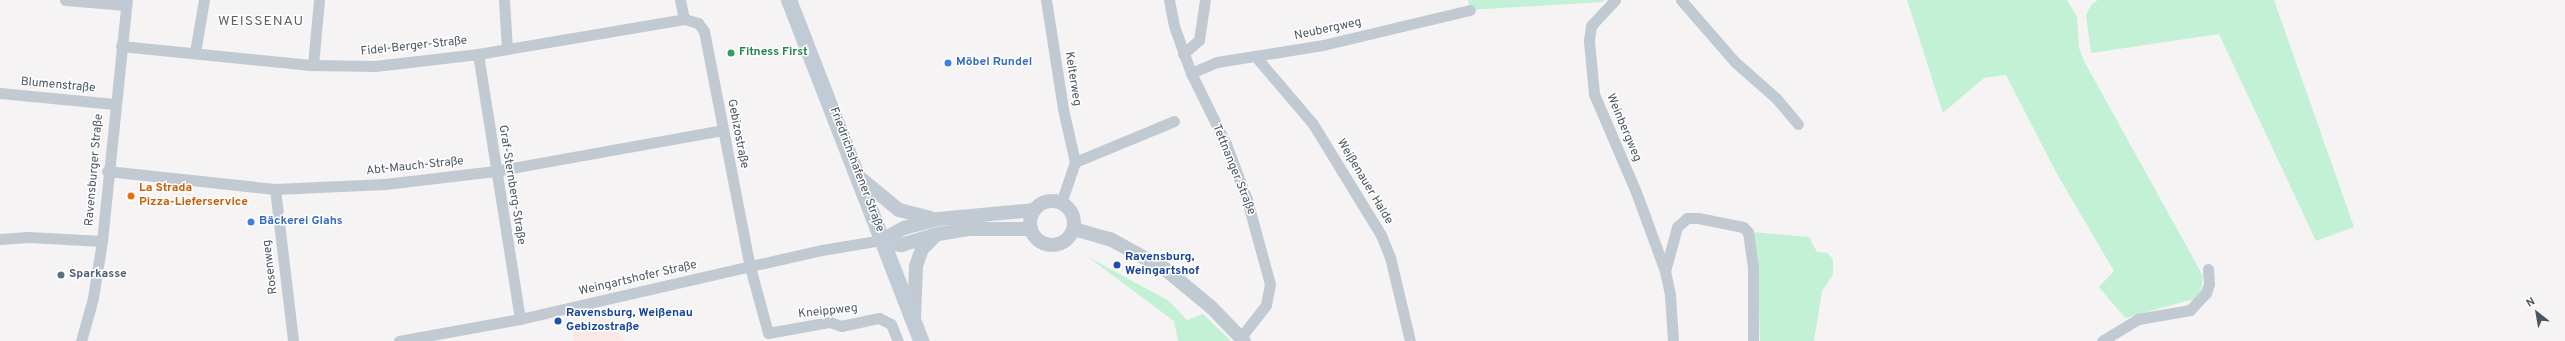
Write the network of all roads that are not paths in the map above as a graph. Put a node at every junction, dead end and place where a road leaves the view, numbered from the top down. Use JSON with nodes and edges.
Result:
{"nodes":[{"id":1,"x":65,"y":0,"type":"edge"},
{"id":2,"x":204,"y":0,"type":"edge"},
{"id":3,"x":319,"y":0,"type":"edge"},
{"id":4,"x":504,"y":0,"type":"edge"},
{"id":5,"x":680,"y":0,"type":"edge"},
{"id":6,"x":789,"y":0,"type":"edge"},
{"id":7,"x":1046,"y":0,"type":"edge"},
{"id":8,"x":1169,"y":0,"type":"edge"},
{"id":9,"x":1206,"y":0,"type":"edge"},
{"id":10,"x":1681,"y":0,"type":"edge"},
{"id":11,"x":1611,"y":1,"type":"edge"},
{"id":12,"x":126,"y":3,"type":"edge"},
{"id":13,"x":1470,"y":10,"type":"dead end"},
{"id":14,"x":684,"y":19,"type":"junction"},
{"id":15,"x":121,"y":46,"type":"junction"},
{"id":16,"x":507,"y":49,"type":"junction"},
{"id":17,"x":195,"y":52,"type":"junction"},
{"id":18,"x":478,"y":54,"type":"junction"},
{"id":19,"x":1183,"y":54,"type":"junction"},
{"id":20,"x":1256,"y":58,"type":"junction"},
{"id":21,"x":313,"y":65,"type":"junction"},
{"id":22,"x":1191,"y":73,"type":"junction"},
{"id":23,"x":0,"y":93,"type":"edge"},
{"id":24,"x":114,"y":104,"type":"junction"},
{"id":25,"x":1174,"y":121,"type":"dead end"},
{"id":26,"x":1798,"y":124,"type":"dead end"},
{"id":27,"x":722,"y":130,"type":"junction"},
{"id":28,"x":1075,"y":162,"type":"junction"},
{"id":29,"x":495,"y":171,"type":"junction"},
{"id":30,"x":107,"y":172,"type":"junction"},
{"id":31,"x":860,"y":178,"type":"junction"},
{"id":32,"x":275,"y":189,"type":"junction"},
{"id":33,"x":1061,"y":203,"type":"junction"},
{"id":34,"x":1035,"y":210,"type":"junction"},
{"id":35,"x":938,"y":219,"type":"junction"},
{"id":36,"x":1031,"y":229,"type":"junction"},
{"id":37,"x":1074,"y":229,"type":"junction"},
{"id":38,"x":938,"y":234,"type":"junction"},
{"id":39,"x":0,"y":239,"type":"edge"},
{"id":40,"x":882,"y":240,"type":"junction"},
{"id":41,"x":102,"y":241,"type":"junction"},
{"id":42,"x":750,"y":267,"type":"junction"},
{"id":43,"x":2208,"y":269,"type":"dead end"},
{"id":44,"x":1665,"y":271,"type":"junction"},
{"id":45,"x":520,"y":319,"type":"junction"},
{"id":46,"x":914,"y":323,"type":"junction"},
{"id":47,"x":1243,"y":339,"type":"edge"},
{"id":48,"x":81,"y":341,"type":"edge"},
{"id":49,"x":293,"y":341,"type":"edge"},
{"id":50,"x":400,"y":341,"type":"edge"},
{"id":51,"x":898,"y":341,"type":"edge"},
{"id":52,"x":921,"y":341,"type":"edge"},
{"id":53,"x":1410,"y":341,"type":"edge"},
{"id":54,"x":1673,"y":341,"type":"edge"},
{"id":55,"x":1754,"y":341,"type":"edge"},
{"id":56,"x":2102,"y":341,"type":"edge"}],
"edges":[{"from":1,"to":12,"type":"street"},
{"from":2,"to":17,"type":"street"},
{"from":3,"to":21,"type":"street"},
{"from":4,"to":16,"type":"street"},
{"from":5,"to":14,"type":"street"},
{"from":6,"to":31,"type":"main road","name":"Friedrichshafener Straße"},
{"from":7,"to":28,"type":"street","name":"Kelterweg"},
{"from":8,"to":19,"type":"street","name":"Tettnanger Straße"},
{"from":9,"to":19,"type":"street"},
{"from":10,"to":26,"type":"street"},
{"from":11,"to":44,"type":"street","name":"Weinbergweg"},
{"from":12,"to":15,"type":"street","name":"Ravensburger Straße"},
{"from":13,"to":20,"type":"street","name":"Neubergweg"},
{"from":14,"to":16,"type":"street","name":"Fidel-Berger-Straße"},
{"from":14,"to":27,"type":"street","name":"Gebizostraße"},
{"from":15,"to":17,"type":"street","name":"Fidel-Berger-Straße"},
{"from":15,"to":24,"type":"street","name":"Ravensburger Straße"},
{"from":16,"to":18,"type":"street","name":"Fidel-Berger-Straße"},
{"from":17,"to":21,"type":"street","name":"Fidel-Berger-Straße"},
{"from":18,"to":21,"type":"street","name":"Fidel-Berger-Straße"},
{"from":18,"to":29,"type":"street","name":"Graf-Sternberg-Straße"},
{"from":19,"to":22,"type":"street","name":"Tettnanger Straße"},
{"from":20,"to":22,"type":"street","name":"Neubergweg"},
{"from":20,"to":53,"type":"street","name":"Weißenauer Halde"},
{"from":22,"to":47,"type":"street","name":"Tettnanger Straße"},
{"from":23,"to":24,"type":"street","name":"Blumenstraße"},
{"from":24,"to":30,"type":"street","name":"Ravensburger Straße"},
{"from":25,"to":28,"type":"street"},
{"from":27,"to":29,"type":"street","name":"Abt-Mauch-Straße"},
{"from":27,"to":42,"type":"street","name":"Gebizostraße"},
{"from":28,"to":33,"type":"street"},
{"from":29,"to":32,"type":"street","name":"Abt-Mauch-Straße"},
{"from":29,"to":45,"type":"street","name":"Graf-Sternberg-Straße"},
{"from":30,"to":32,"type":"street","name":"Abt-Mauch-Straße"},
{"from":30,"to":41,"type":"street","name":"Ravensburger Straße"},
{"from":31,"to":35,"type":"street"},
{"from":31,"to":40,"type":"main road","name":"Friedrichshafener Straße"},
{"from":32,"to":49,"type":"street","name":"Rosenweg"},
{"from":33,"to":34,"type":"street"},
{"from":33,"to":37,"type":"street"},
{"from":34,"to":35,"type":"street"},
{"from":34,"to":36,"type":"street"},
{"from":35,"to":40,"type":"street"},
{"from":36,"to":37,"type":"street"},
{"from":36,"to":38,"type":"street"},
{"from":37,"to":47,"type":"street","name":"Tettnanger Straße"},
{"from":38,"to":40,"type":"street"},
{"from":38,"to":46,"type":"street"},
{"from":39,"to":41,"type":"street"},
{"from":40,"to":42,"type":"street","name":"Weingartshofer Straße"},
{"from":40,"to":46,"type":"main road","name":"Friedrichshafener Straße"},
{"from":41,"to":48,"type":"street","name":"Ravensburger Straße"},
{"from":42,"to":45,"type":"street","name":"Weingartshofer Straße"},
{"from":42,"to":51,"type":"street","name":"Kneippweg"},
{"from":43,"to":56,"type":"street"},
{"from":44,"to":54,"type":"street","name":"Weinbergweg"},
{"from":44,"to":55,"type":"street","name":"Weinbergweg"},
{"from":45,"to":50,"type":"street","name":"Weingartshofer Straße"},
{"from":46,"to":52,"type":"main road","name":"Friedrichshafener Straße"}]}
